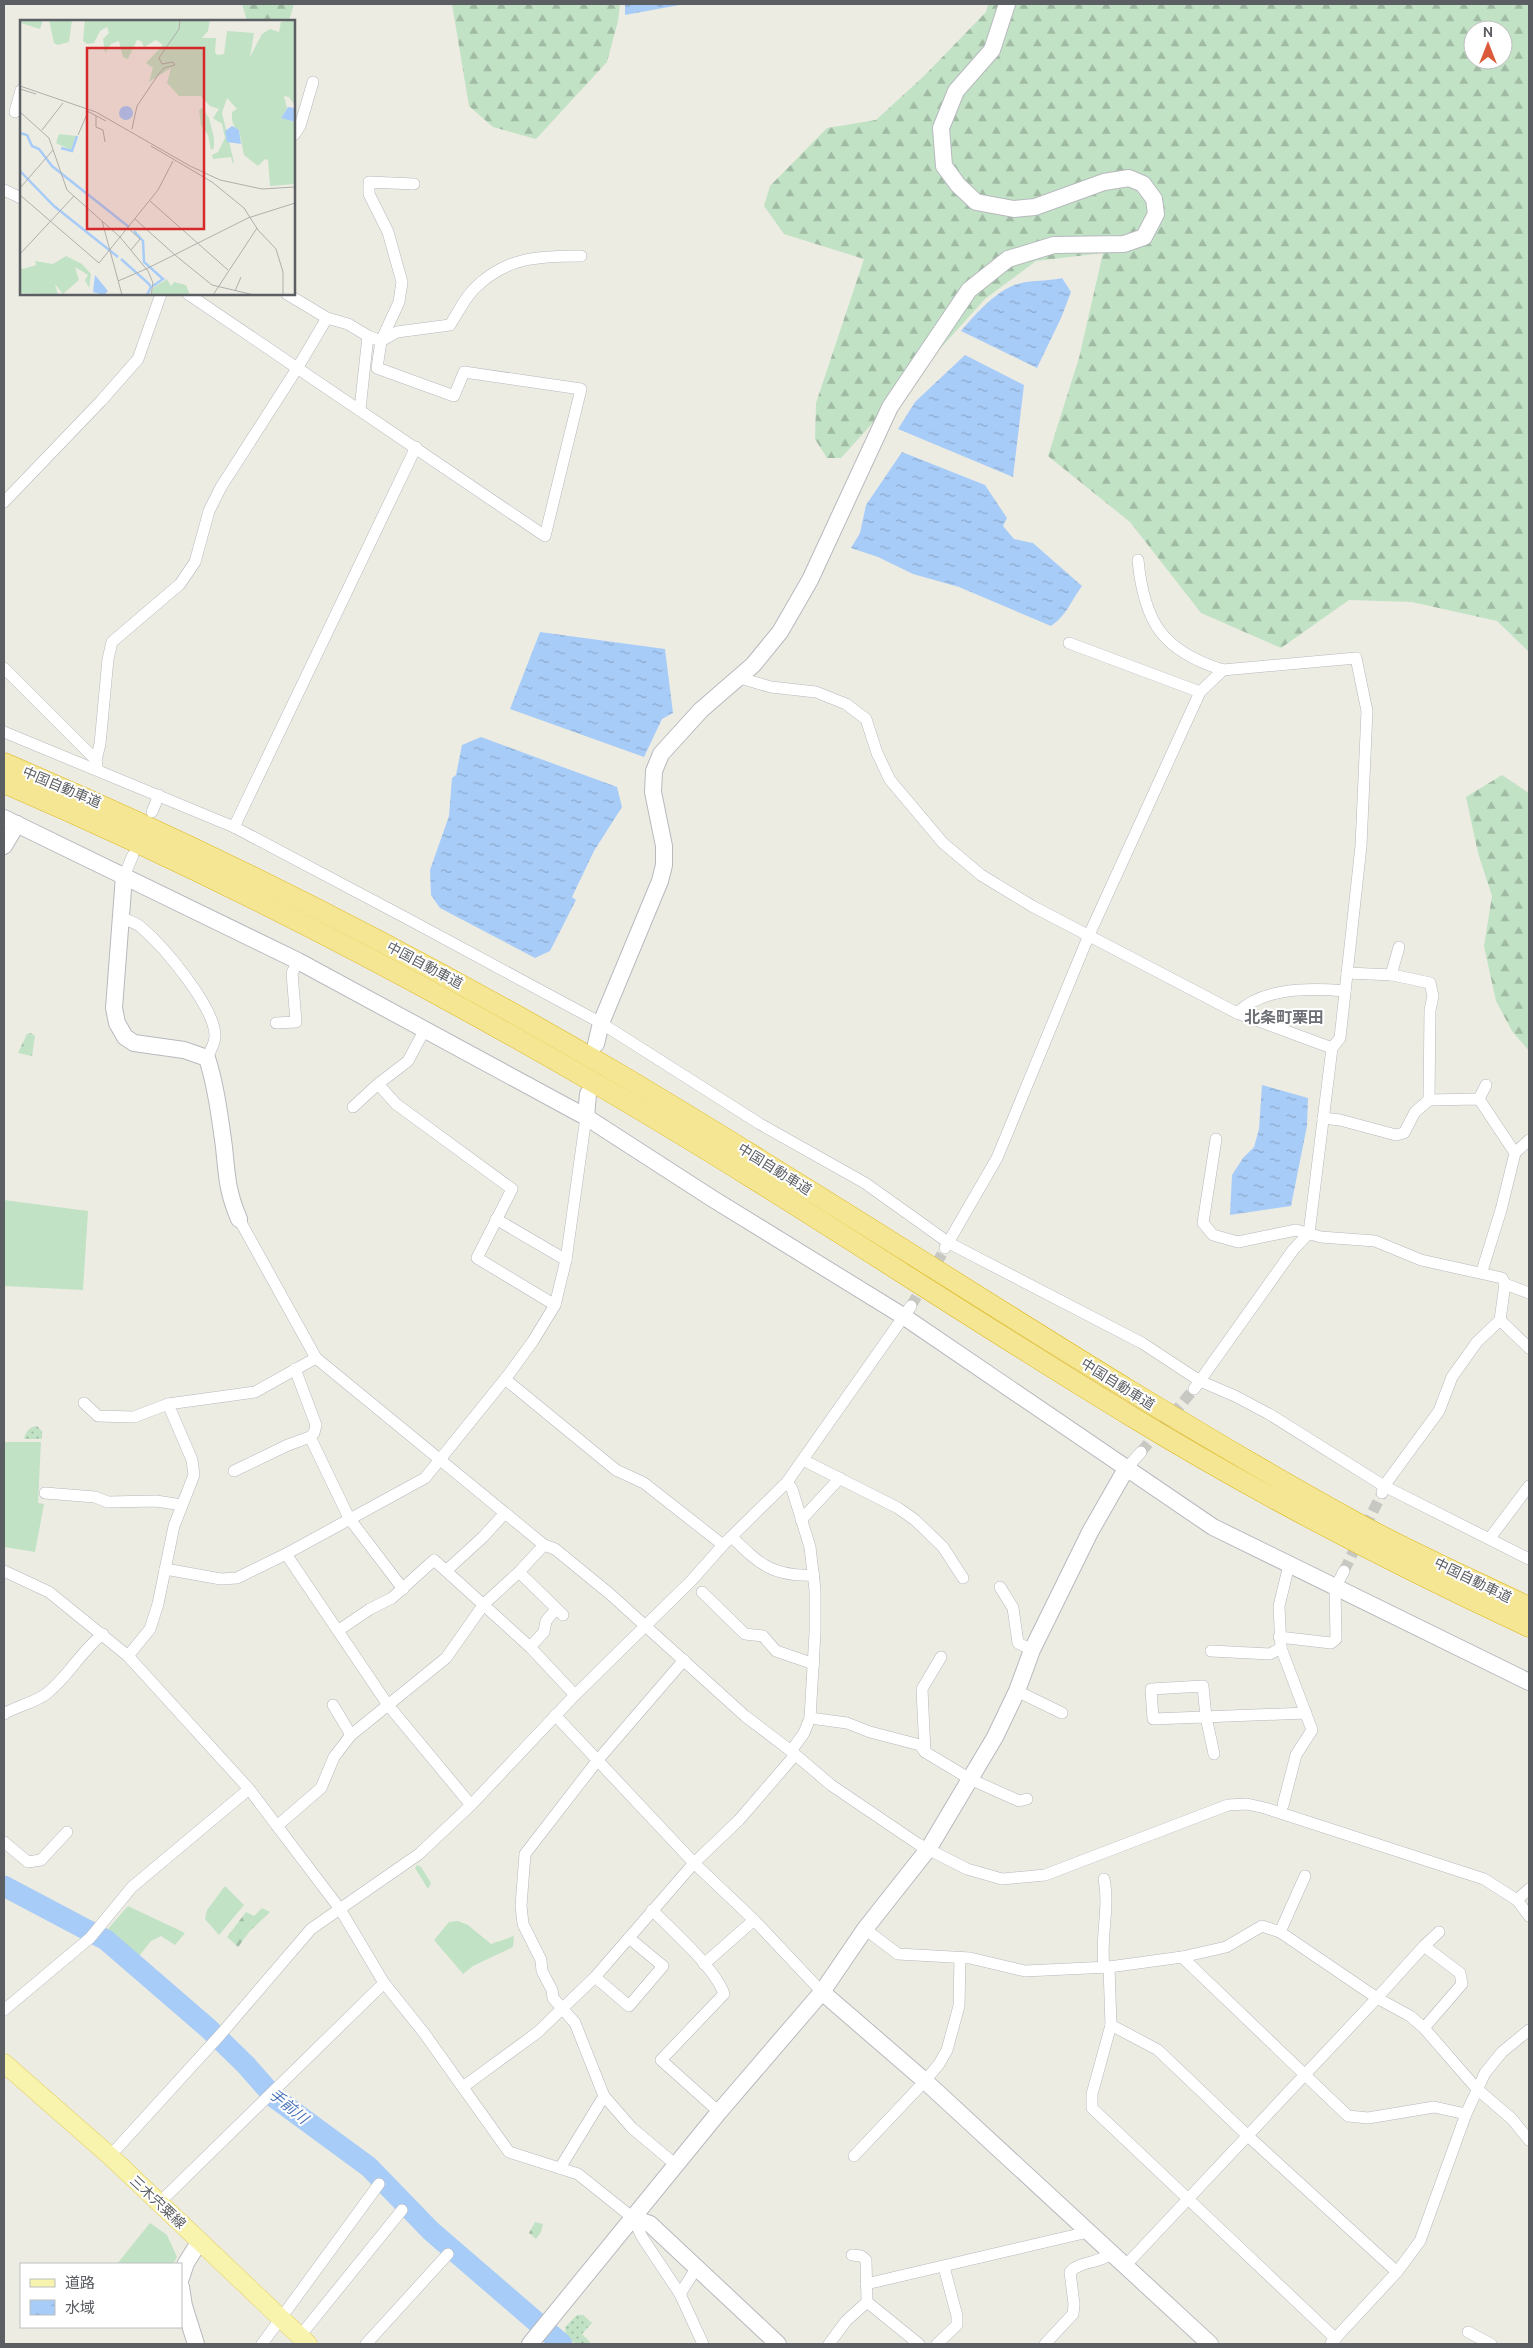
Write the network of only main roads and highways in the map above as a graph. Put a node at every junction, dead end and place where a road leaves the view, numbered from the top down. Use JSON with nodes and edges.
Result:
{"nodes":[{"id":1,"x":4,"y":763,"type":"edge"},
{"id":2,"x":4,"y":783,"type":"edge"},
{"id":3,"x":49,"y":792,"type":"junction"},
{"id":4,"x":82,"y":806,"type":"junction"},
{"id":5,"x":1529,"y":1607,"type":"edge"},
{"id":6,"x":1529,"y":1628,"type":"edge"},
{"id":7,"x":4,"y":2063,"type":"edge"},
{"id":8,"x":304,"y":2340,"type":"edge"}],
"edges":[{"from":1,"to":3,"type":"highway","name":"中国自動車道"},
{"from":2,"to":3,"type":"highway","name":"中国自動車道"},
{"from":3,"to":4,"type":"highway","name":"中国自動車道"},
{"from":4,"to":5,"type":"highway","name":"中国自動車道"},
{"from":4,"to":6,"type":"highway","name":"中国自動車道"},
{"from":7,"to":8,"type":"main road","name":"三木宍粟線"}]}
